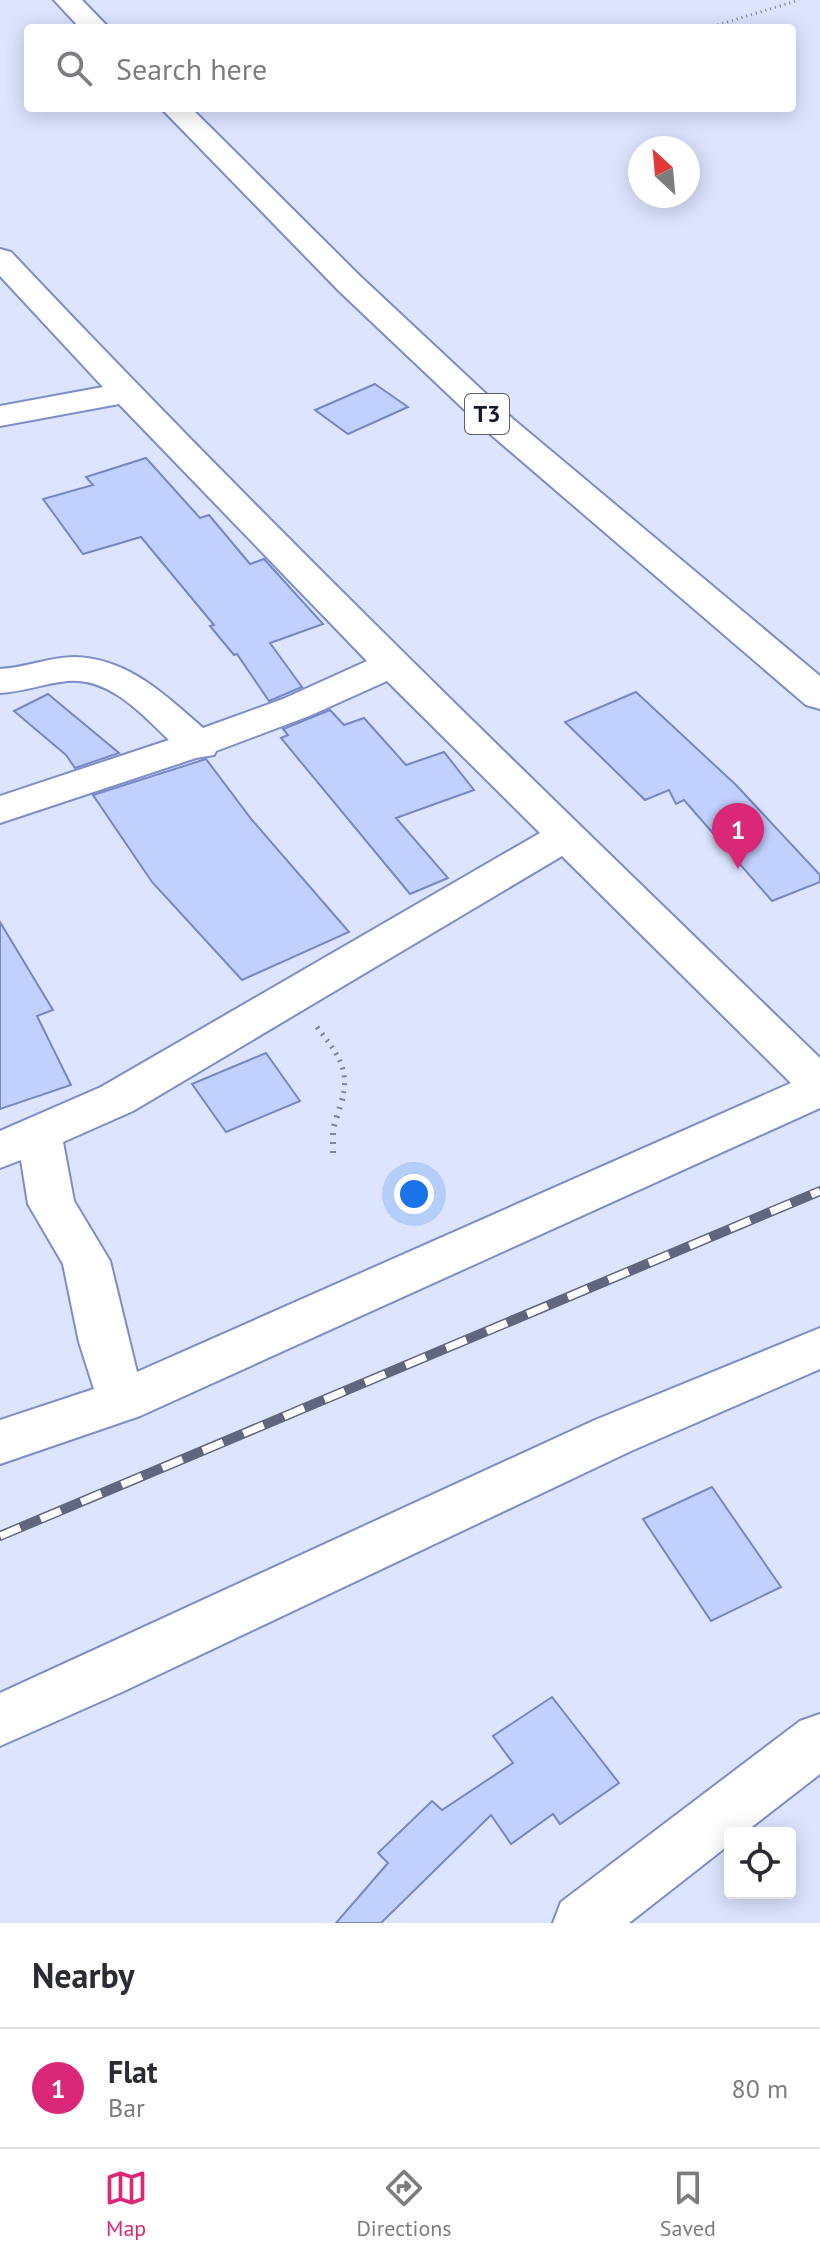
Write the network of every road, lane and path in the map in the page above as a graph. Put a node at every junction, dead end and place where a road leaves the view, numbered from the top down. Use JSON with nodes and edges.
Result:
{"nodes":[{"id":1,"x":67,"y":0,"type":"edge"},
{"id":2,"x":799,"y":0,"type":"edge"},
{"id":3,"x":91,"y":24,"type":"edge"},
{"id":4,"x":721,"y":24,"type":"edge"},
{"id":5,"x":179,"y":112,"type":"edge"},
{"id":6,"x":0,"y":258,"type":"edge"},
{"id":7,"x":125,"y":393,"type":"junction"},
{"id":8,"x":0,"y":416,"type":"edge"},
{"id":9,"x":391,"y":664,"type":"junction"},
{"id":10,"x":0,"y":681,"type":"edge"},
{"id":11,"x":820,"y":696,"type":"edge"},
{"id":12,"x":200,"y":746,"type":"junction"},
{"id":13,"x":0,"y":810,"type":"edge"},
{"id":14,"x":564,"y":837,"type":"junction"},
{"id":15,"x":292,"y":995,"type":"junction"},
{"id":16,"x":820,"y":1087,"type":"edge"},
{"id":17,"x":19,"y":1143,"type":"edge"},
{"id":18,"x":333,"y":1153,"type":"dead end"},
{"id":19,"x":820,"y":1191,"type":"edge"},
{"id":20,"x":820,"y":1348,"type":"edge"},
{"id":21,"x":122,"y":1401,"type":"junction"},
{"id":22,"x":0,"y":1442,"type":"edge"},
{"id":23,"x":0,"y":1536,"type":"edge"},
{"id":24,"x":0,"y":1720,"type":"edge"},
{"id":25,"x":820,"y":1740,"type":"edge"},
{"id":26,"x":582,"y":1923,"type":"edge"}],
"edges":[{"from":1,"to":3,"type":"highway"},
{"from":2,"to":4,"type":"path"},
{"from":5,"to":11,"type":"highway","number":"T3"},
{"from":6,"to":7,"type":"street"},
{"from":7,"to":8,"type":"street"},
{"from":7,"to":9,"type":"street"},
{"from":9,"to":12,"type":"street"},
{"from":9,"to":14,"type":"street"},
{"from":10,"to":12,"type":"street"},
{"from":12,"to":13,"type":"street"},
{"from":14,"to":15,"type":"street"},
{"from":14,"to":16,"type":"street"},
{"from":15,"to":17,"type":"street"},
{"from":15,"to":18,"type":"path"},
{"from":16,"to":21,"type":"street"},
{"from":17,"to":21,"type":"street"},
{"from":19,"to":23,"type":"path"},
{"from":20,"to":24,"type":"street"},
{"from":21,"to":22,"type":"street"},
{"from":25,"to":26,"type":"street"}]}
